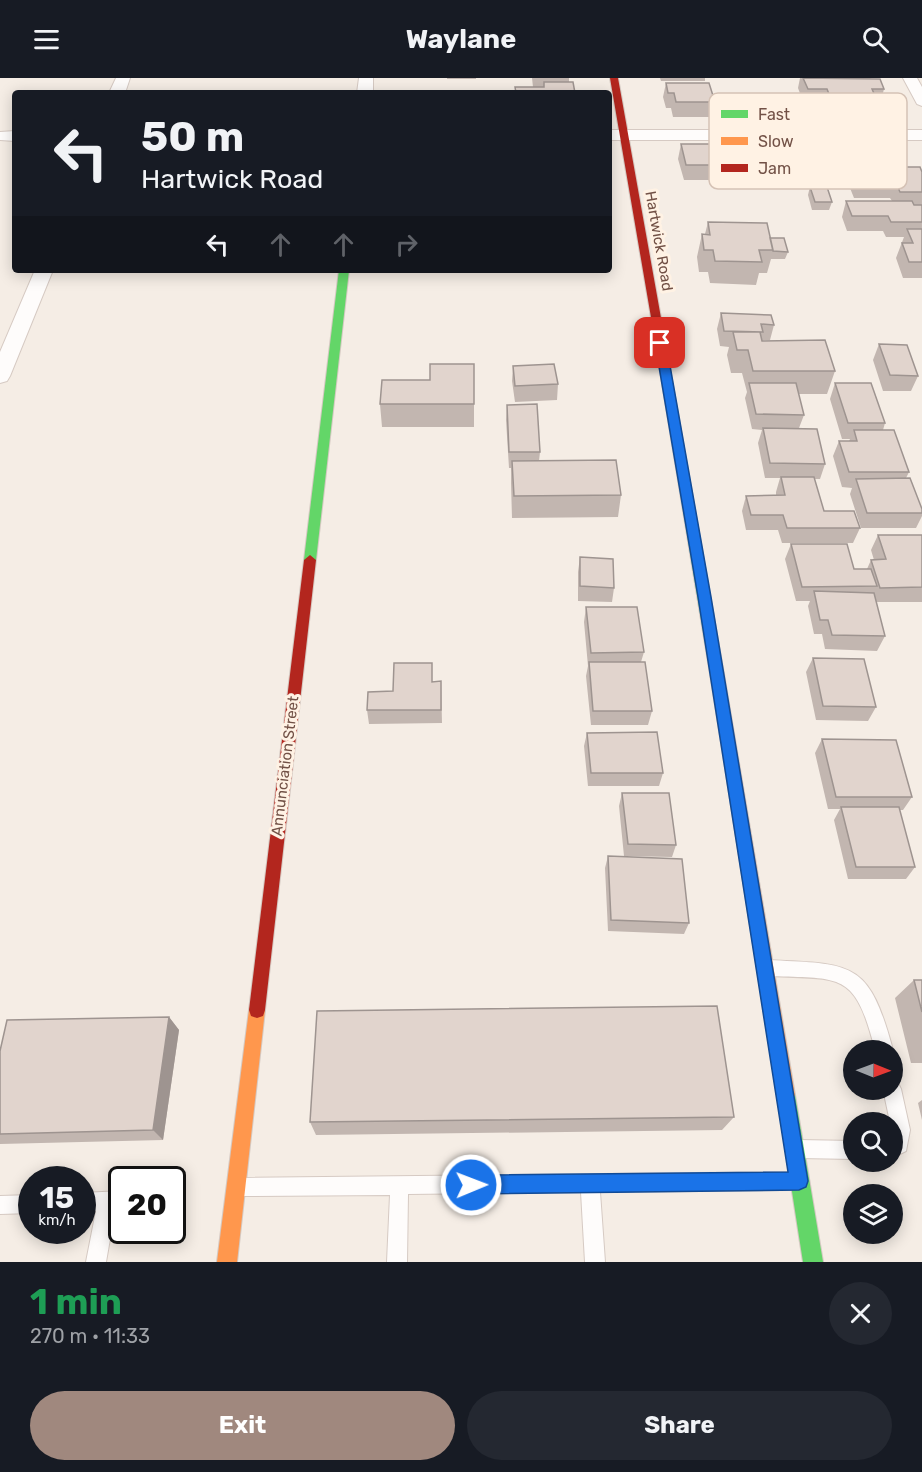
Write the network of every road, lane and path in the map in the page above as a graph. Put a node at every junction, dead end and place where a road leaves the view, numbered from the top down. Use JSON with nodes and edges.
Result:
{"nodes":[{"id":1,"x":614,"y":78,"type":"edge"},
{"id":2,"x":910,"y":78,"type":"edge"},
{"id":3,"x":922,"y":101,"type":"edge"},
{"id":4,"x":616,"y":135,"type":"edge"},
{"id":5,"x":709,"y":135,"type":"edge"},
{"id":6,"x":43,"y":273,"type":"edge"},
{"id":7,"x":344,"y":273,"type":"edge"},
{"id":8,"x":0,"y":376,"type":"edge"},
{"id":9,"x":765,"y":968,"type":"junction"},
{"id":10,"x":882,"y":1040,"type":"edge"},
{"id":11,"x":794,"y":1149,"type":"junction"},
{"id":12,"x":843,"y":1150,"type":"edge"},
{"id":13,"x":799,"y":1181,"type":"junction"},
{"id":14,"x":590,"y":1183,"type":"junction"},
{"id":15,"x":399,"y":1185,"type":"junction"},
{"id":16,"x":235,"y":1188,"type":"junction"},
{"id":17,"x":18,"y":1204,"type":"edge"},
{"id":18,"x":0,"y":1205,"type":"edge"},
{"id":19,"x":108,"y":1221,"type":"edge"},
{"id":20,"x":96,"y":1262,"type":"edge"},
{"id":21,"x":226,"y":1262,"type":"edge"},
{"id":22,"x":397,"y":1262,"type":"edge"},
{"id":23,"x":595,"y":1262,"type":"edge"},
{"id":24,"x":813,"y":1262,"type":"edge"}],
"edges":[{"from":1,"to":4,"type":"street","name":"Hartwick Road"},
{"from":2,"to":3,"type":"street"},
{"from":4,"to":5,"type":"street"},
{"from":4,"to":9,"type":"street","name":"Hartwick Road"},
{"from":6,"to":8,"type":"street"},
{"from":7,"to":16,"type":"street","name":"Annunciation Street"},
{"from":9,"to":10,"type":"lane"},
{"from":9,"to":11,"type":"street","name":"Hartwick Road"},
{"from":11,"to":12,"type":"lane"},
{"from":11,"to":13,"type":"street","name":"Hartwick Road"},
{"from":13,"to":14,"type":"lane"},
{"from":13,"to":24,"type":"street","name":"Hartwick Road"},
{"from":14,"to":15,"type":"lane"},
{"from":14,"to":23,"type":"lane"},
{"from":15,"to":16,"type":"lane"},
{"from":15,"to":22,"type":"lane"},
{"from":16,"to":21,"type":"street","name":"Annunciation Street"},
{"from":17,"to":18,"type":"lane"},
{"from":19,"to":20,"type":"lane"}]}
